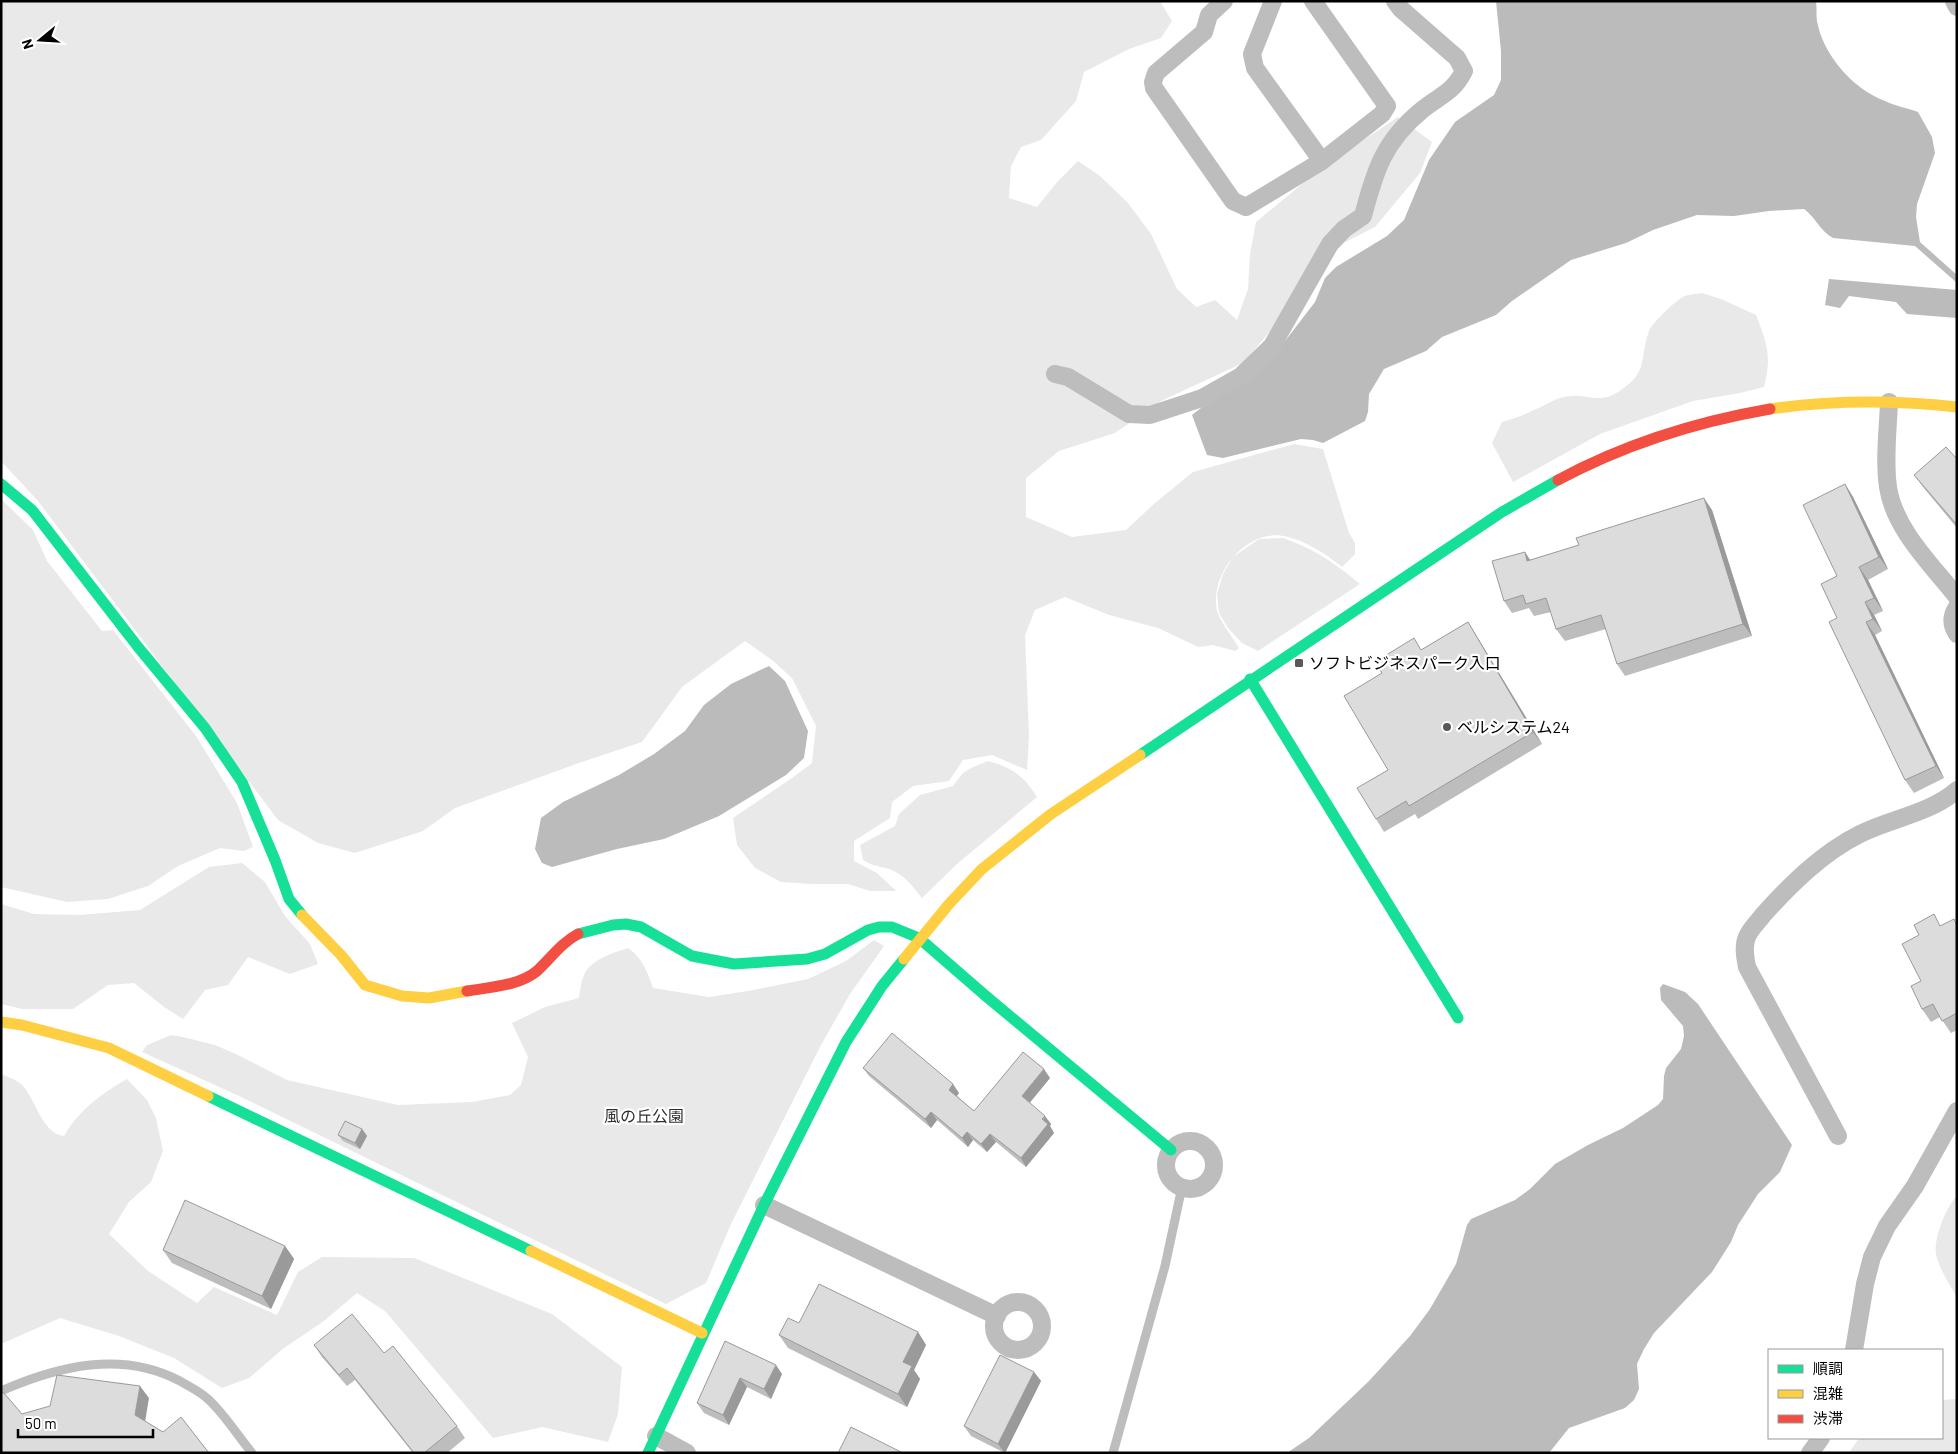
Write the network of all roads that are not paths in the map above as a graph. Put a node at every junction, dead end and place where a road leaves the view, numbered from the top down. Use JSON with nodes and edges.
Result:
{"nodes":[{"id":1,"x":1224,"y":1,"type":"edge"},
{"id":2,"x":1273,"y":1,"type":"edge"},
{"id":3,"x":1313,"y":1,"type":"edge"},
{"id":4,"x":1395,"y":1,"type":"edge"},
{"id":5,"x":1954,"y":1,"type":"edge"},
{"id":6,"x":1957,"y":7,"type":"edge"},
{"id":7,"x":1322,"y":161,"type":"junction"},
{"id":8,"x":1055,"y":374,"type":"dead end"},
{"id":9,"x":1889,"y":402,"type":"junction"},
{"id":10,"x":1957,"y":407,"type":"edge"},
{"id":11,"x":1,"y":484,"type":"edge"},
{"id":12,"x":1957,"y":597,"type":"edge"},
{"id":13,"x":1957,"y":607,"type":"edge"},
{"id":14,"x":1957,"y":634,"type":"edge"},
{"id":15,"x":1250,"y":680,"type":"junction"},
{"id":16,"x":1957,"y":790,"type":"edge"},
{"id":17,"x":920,"y":938,"type":"junction"},
{"id":18,"x":1458,"y":1018,"type":"dead end"},
{"id":19,"x":1,"y":1022,"type":"edge"},
{"id":20,"x":1957,"y":1111,"type":"edge"},
{"id":21,"x":1838,"y":1136,"type":"dead end"},
{"id":22,"x":1171,"y":1150,"type":"junction"},
{"id":23,"x":1182,"y":1188,"type":"junction"},
{"id":24,"x":764,"y":1205,"type":"junction"},
{"id":25,"x":997,"y":1316,"type":"dead end"},
{"id":26,"x":702,"y":1333,"type":"junction"},
{"id":27,"x":1854,"y":1349,"type":"edge"},
{"id":28,"x":1,"y":1391,"type":"edge"},
{"id":29,"x":656,"y":1436,"type":"junction"},
{"id":30,"x":1819,"y":1439,"type":"edge"},
{"id":31,"x":252,"y":1453,"type":"edge"},
{"id":32,"x":648,"y":1453,"type":"edge"},
{"id":33,"x":687,"y":1453,"type":"edge"},
{"id":34,"x":1113,"y":1453,"type":"edge"},
{"id":35,"x":1810,"y":1453,"type":"edge"}],
"edges":[{"from":1,"to":7,"type":"street"},
{"from":2,"to":7,"type":"street"},
{"from":3,"to":7,"type":"street"},
{"from":4,"to":8,"type":"street"},
{"from":5,"to":6,"type":"street"},
{"from":9,"to":10,"type":"street"},
{"from":9,"to":12,"type":"street"},
{"from":9,"to":15,"type":"street"},
{"from":11,"to":17,"type":"street"},
{"from":13,"to":14,"type":"street"},
{"from":15,"to":17,"type":"street"},
{"from":15,"to":18,"type":"street"},
{"from":16,"to":21,"type":"street"},
{"from":17,"to":22,"type":"street"},
{"from":17,"to":24,"type":"street"},
{"from":19,"to":26,"type":"street"},
{"from":20,"to":27,"type":"street"},
{"from":22,"to":23,"type":"street"},
{"from":22,"to":23,"type":"street"},
{"from":23,"to":34,"type":"lane"},
{"from":24,"to":25,"type":"street"},
{"from":24,"to":26,"type":"street"},
{"from":26,"to":29,"type":"street"},
{"from":28,"to":31,"type":"lane"},
{"from":29,"to":32,"type":"street"},
{"from":29,"to":33,"type":"street"},
{"from":30,"to":35,"type":"street"}]}
